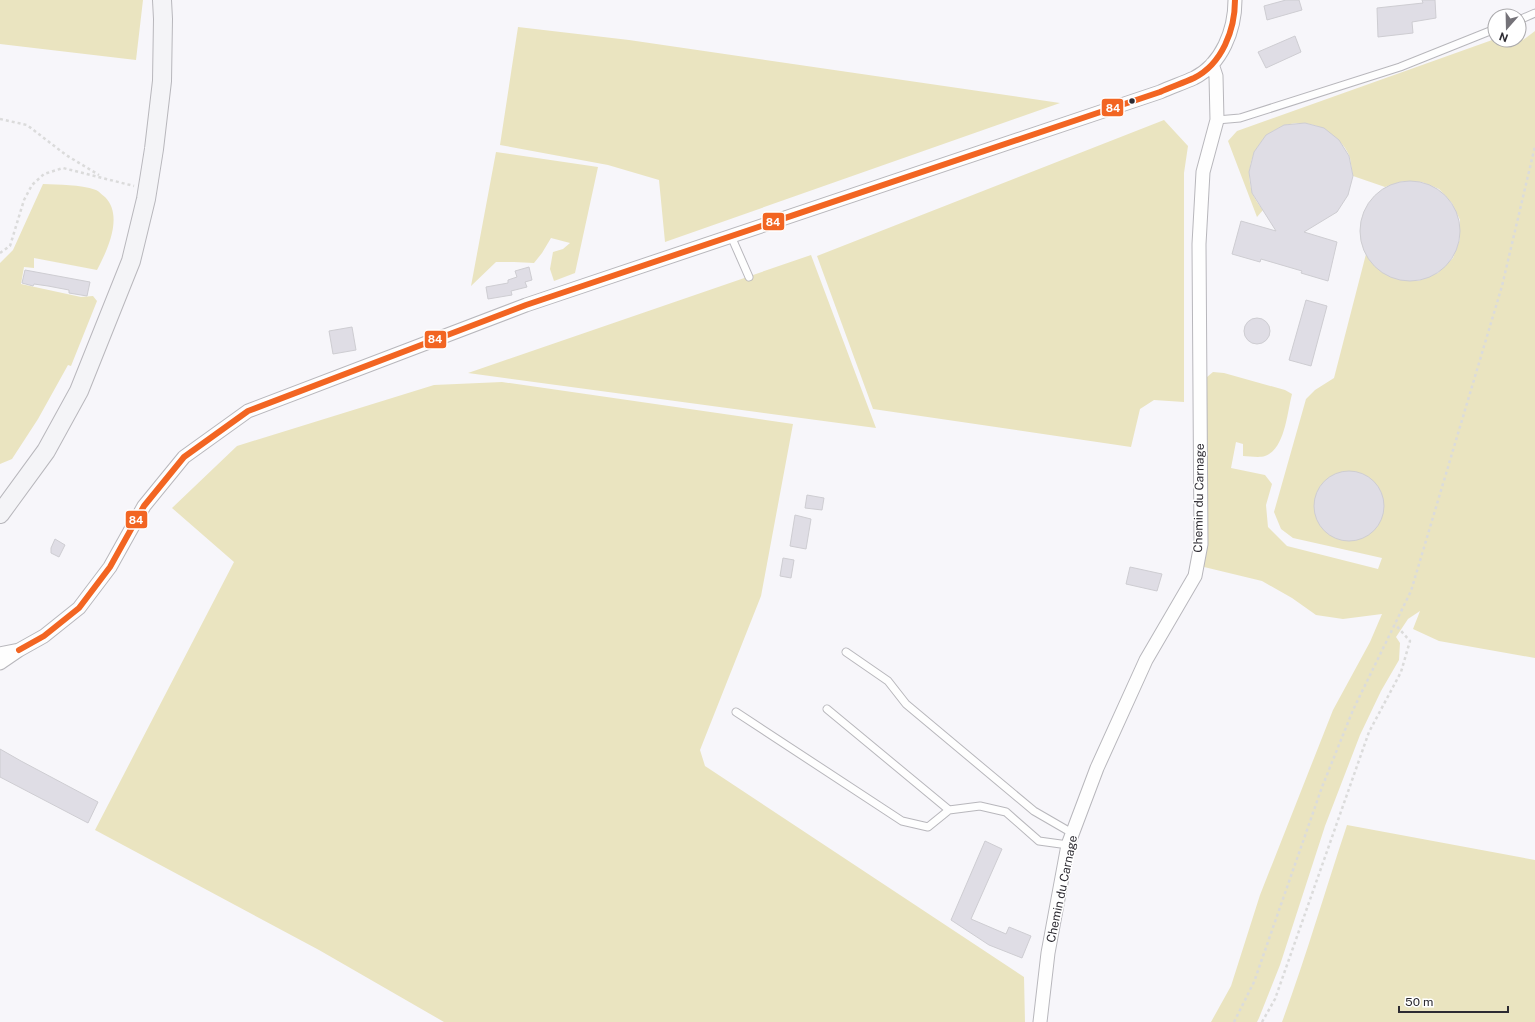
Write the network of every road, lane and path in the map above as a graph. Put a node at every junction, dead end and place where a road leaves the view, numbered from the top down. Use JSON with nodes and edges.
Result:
{"nodes":[{"id":1,"x":162,"y":0,"type":"edge"},
{"id":2,"x":1235,"y":0,"type":"edge"},
{"id":3,"x":1487,"y":32,"type":"edge"},
{"id":4,"x":1212,"y":64,"type":"junction"},
{"id":5,"x":0,"y":119,"type":"edge"},
{"id":6,"x":1217,"y":120,"type":"junction"},
{"id":7,"x":1535,"y":146,"type":"edge"},
{"id":8,"x":102,"y":177,"type":"junction"},
{"id":9,"x":148,"y":190,"type":"junction"},
{"id":10,"x":731,"y":236,"type":"junction"},
{"id":11,"x":0,"y":253,"type":"edge"},
{"id":12,"x":749,"y":277,"type":"dead end"},
{"id":13,"x":0,"y":514,"type":"edge"},
{"id":14,"x":1395,"y":624,"type":"junction"},
{"id":15,"x":20,"y":650,"type":"junction"},
{"id":16,"x":846,"y":652,"type":"dead end"},
{"id":17,"x":0,"y":654,"type":"edge"},
{"id":18,"x":0,"y":664,"type":"edge"},
{"id":19,"x":827,"y":709,"type":"dead end"},
{"id":20,"x":736,"y":712,"type":"dead end"},
{"id":21,"x":949,"y":810,"type":"junction"},
{"id":22,"x":1070,"y":839,"type":"junction"},
{"id":23,"x":1040,"y":1022,"type":"edge"},
{"id":24,"x":1234,"y":1022,"type":"edge"},
{"id":25,"x":1262,"y":1022,"type":"edge"}],
"edges":[{"from":1,"to":9,"type":"main road"},
{"from":2,"to":4,"type":"street"},
{"from":3,"to":6,"type":"lane"},
{"from":4,"to":6,"type":"street","name":"Chemin du Carnage"},
{"from":4,"to":10,"type":"street"},
{"from":5,"to":8,"type":"path"},
{"from":6,"to":22,"type":"street","name":"Chemin du Carnage"},
{"from":7,"to":14,"type":"path"},
{"from":8,"to":9,"type":"path"},
{"from":8,"to":11,"type":"path"},
{"from":9,"to":13,"type":"main road"},
{"from":10,"to":12,"type":"lane"},
{"from":10,"to":15,"type":"street"},
{"from":14,"to":24,"type":"path"},
{"from":14,"to":25,"type":"path"},
{"from":15,"to":17,"type":"street"},
{"from":15,"to":18,"type":"street"},
{"from":16,"to":22,"type":"lane"},
{"from":19,"to":21,"type":"lane"},
{"from":20,"to":21,"type":"lane"},
{"from":21,"to":22,"type":"lane"},
{"from":22,"to":23,"type":"street","name":"Chemin du Carnage"}]}
